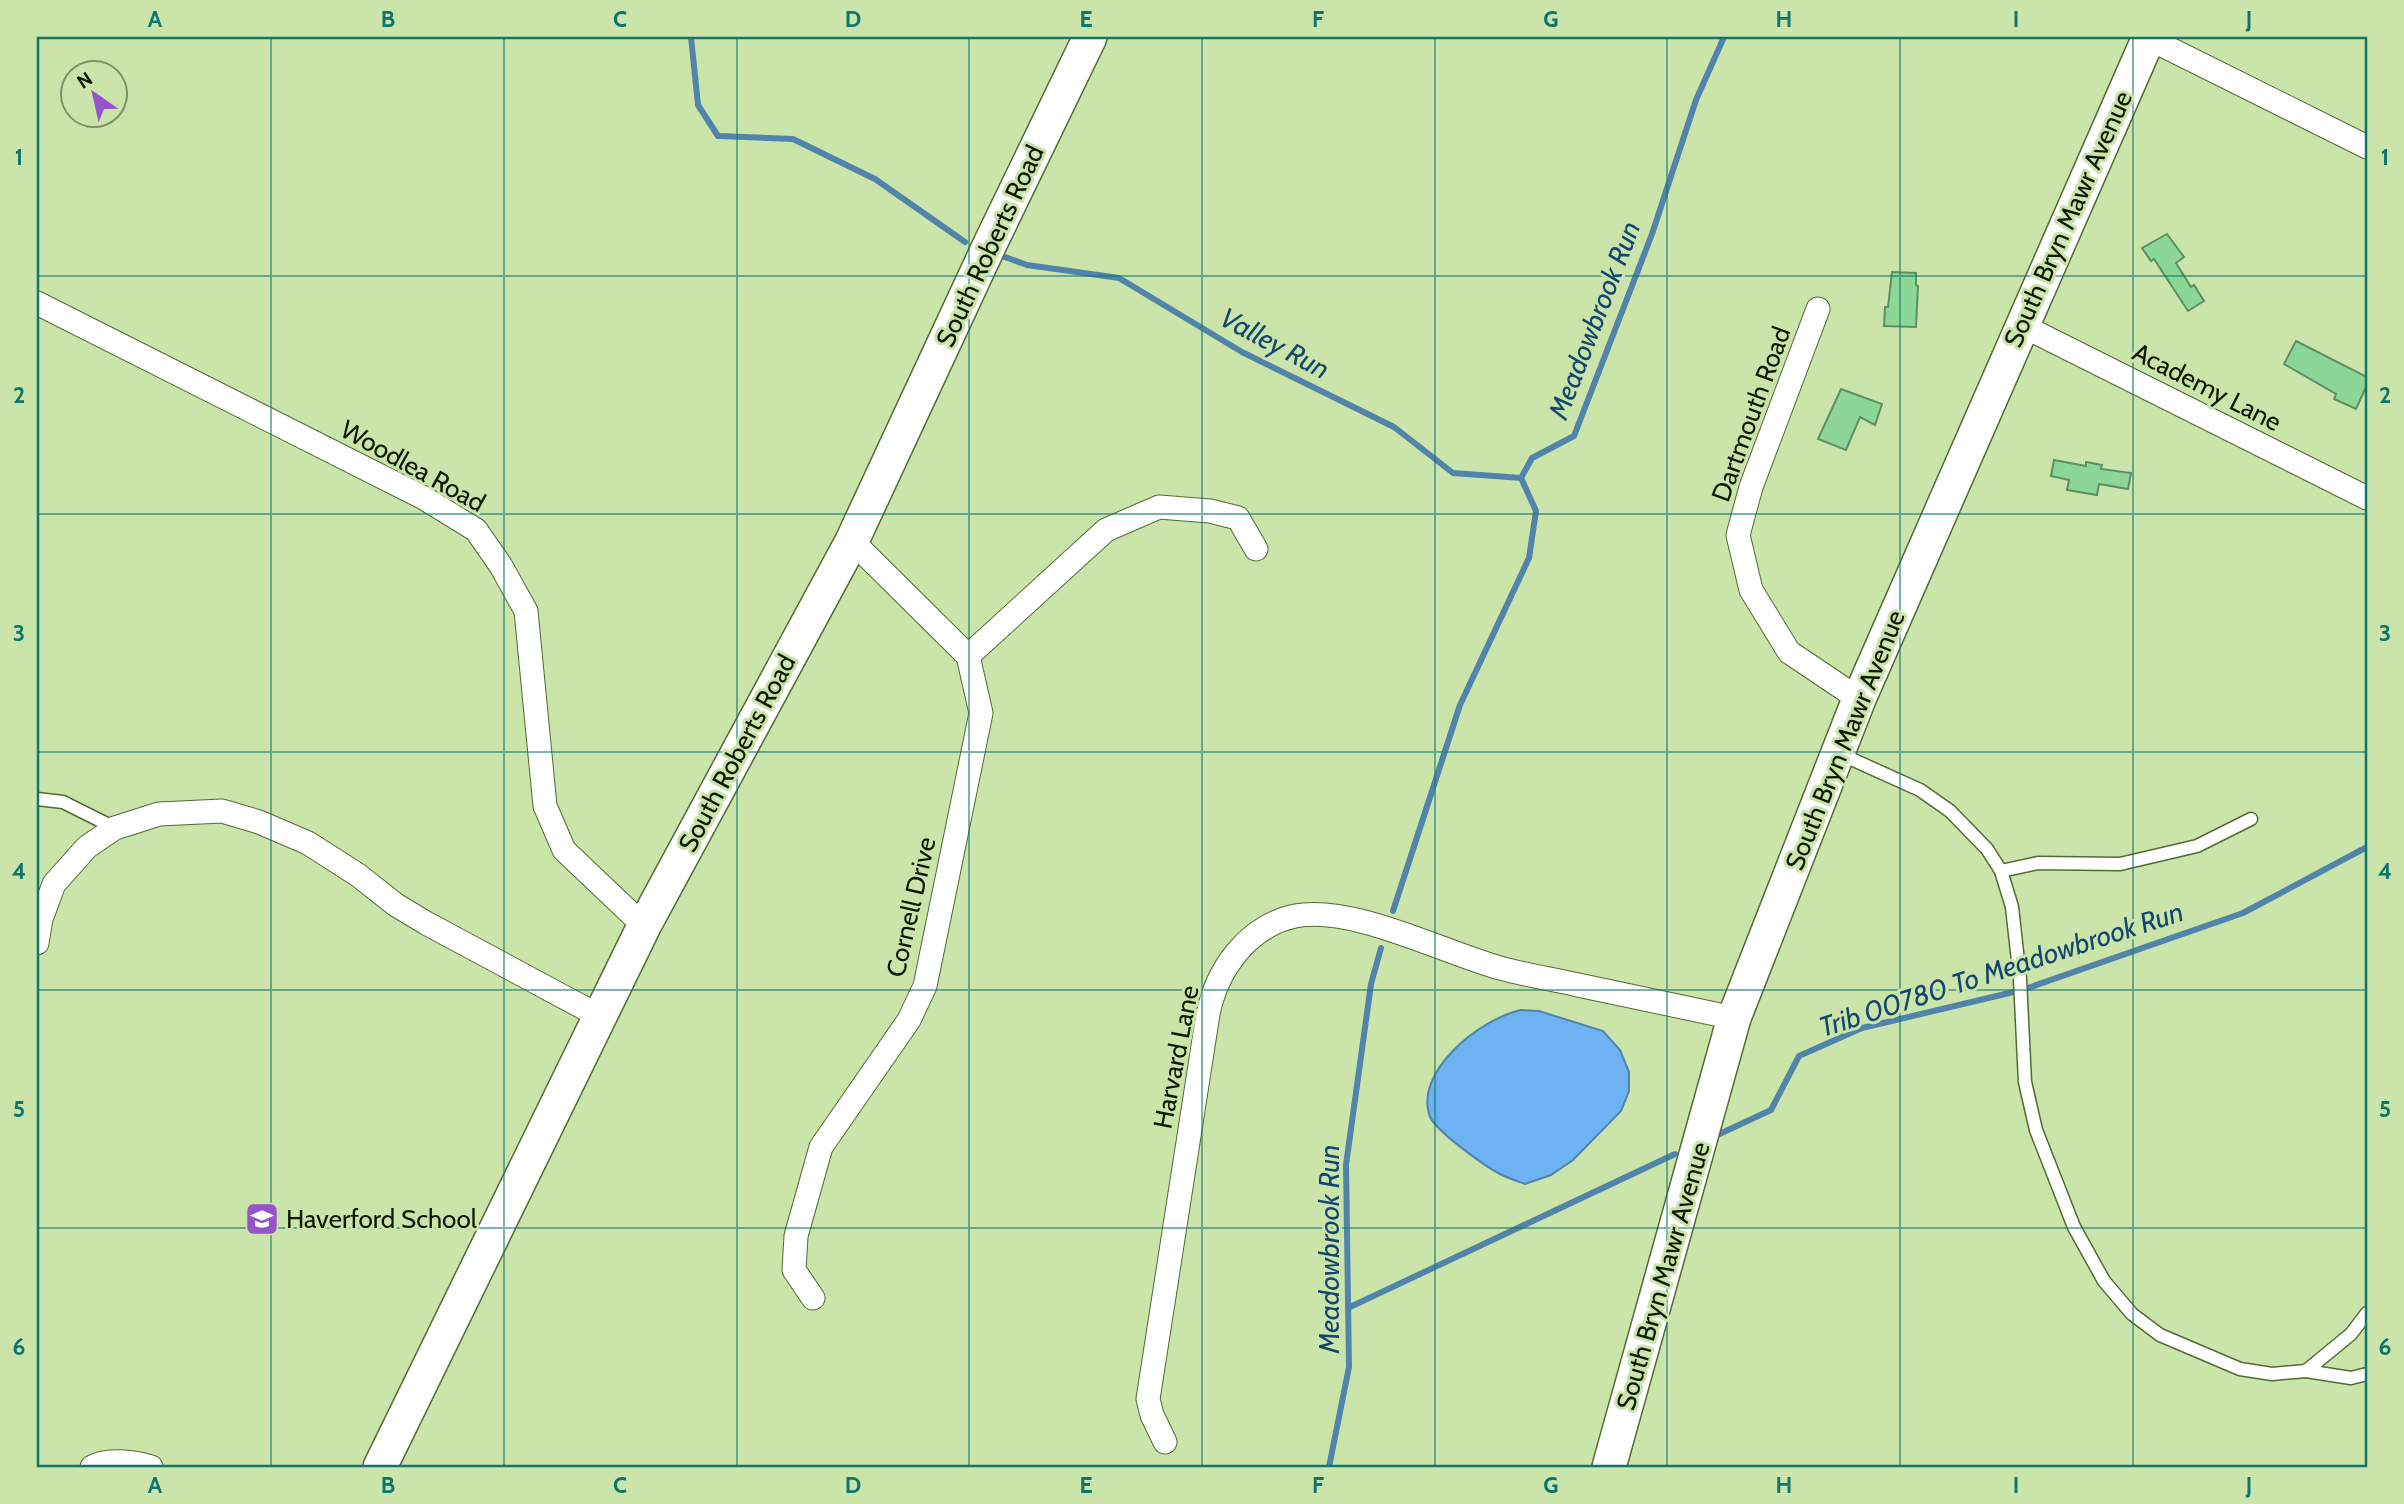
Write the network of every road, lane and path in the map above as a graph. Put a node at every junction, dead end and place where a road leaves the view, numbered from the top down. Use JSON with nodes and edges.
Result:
{"nodes":[{"id":1,"x":1090,"y":37,"type":"edge"},
{"id":2,"x":2148,"y":37,"type":"edge"},
{"id":3,"x":2367,"y":147,"type":"edge"},
{"id":4,"x":37,"y":303,"type":"edge"},
{"id":5,"x":1818,"y":309,"type":"dead end"},
{"id":6,"x":2021,"y":325,"type":"junction"},
{"id":7,"x":2367,"y":498,"type":"edge"},
{"id":8,"x":852,"y":541,"type":"junction"},
{"id":9,"x":1256,"y":549,"type":"dead end"},
{"id":10,"x":968,"y":656,"type":"junction"},
{"id":11,"x":1859,"y":699,"type":"junction"},
{"id":12,"x":1838,"y":752,"type":"junction"},
{"id":13,"x":37,"y":799,"type":"edge"},
{"id":14,"x":2251,"y":819,"type":"dead end"},
{"id":15,"x":115,"y":828,"type":"junction"},
{"id":16,"x":2001,"y":871,"type":"junction"},
{"id":17,"x":644,"y":926,"type":"junction"},
{"id":18,"x":37,"y":943,"type":"edge"},
{"id":19,"x":599,"y":1016,"type":"junction"},
{"id":20,"x":1734,"y":1018,"type":"junction"},
{"id":21,"x":813,"y":1298,"type":"dead end"},
{"id":22,"x":2367,"y":1313,"type":"edge"},
{"id":23,"x":2306,"y":1371,"type":"junction"},
{"id":24,"x":2367,"y":1374,"type":"edge"},
{"id":25,"x":1165,"y":1442,"type":"dead end"},
{"id":26,"x":92,"y":1467,"type":"edge"},
{"id":27,"x":151,"y":1467,"type":"edge"},
{"id":28,"x":380,"y":1467,"type":"edge"},
{"id":29,"x":1609,"y":1467,"type":"edge"}],
"edges":[{"from":1,"to":8,"type":"street","name":"South Roberts Road"},
{"from":2,"to":3,"type":"street"},
{"from":2,"to":6,"type":"street","name":"South Bryn Mawr Avenue"},
{"from":4,"to":17,"type":"street","name":"Woodlea Road"},
{"from":5,"to":11,"type":"street","name":"Dartmouth Road"},
{"from":6,"to":7,"type":"street","name":"Academy Lane"},
{"from":6,"to":11,"type":"street","name":"South Bryn Mawr Avenue"},
{"from":8,"to":10,"type":"street"},
{"from":8,"to":17,"type":"street","name":"South Roberts Road"},
{"from":9,"to":10,"type":"street"},
{"from":10,"to":21,"type":"street","name":"Cornell Drive"},
{"from":11,"to":12,"type":"street","name":"South Bryn Mawr Avenue"},
{"from":12,"to":16,"type":"lane"},
{"from":12,"to":20,"type":"street","name":"South Bryn Mawr Avenue"},
{"from":13,"to":15,"type":"lane"},
{"from":14,"to":16,"type":"lane"},
{"from":15,"to":18,"type":"street"},
{"from":15,"to":19,"type":"street"},
{"from":16,"to":23,"type":"lane"},
{"from":17,"to":19,"type":"street","name":"South Roberts Road"},
{"from":19,"to":28,"type":"street","name":"South Roberts Road"},
{"from":20,"to":25,"type":"street","name":"Harvard Lane"},
{"from":20,"to":29,"type":"street","name":"South Bryn Mawr Avenue"},
{"from":22,"to":23,"type":"lane"},
{"from":23,"to":24,"type":"lane"},
{"from":26,"to":27,"type":"street"}]}
